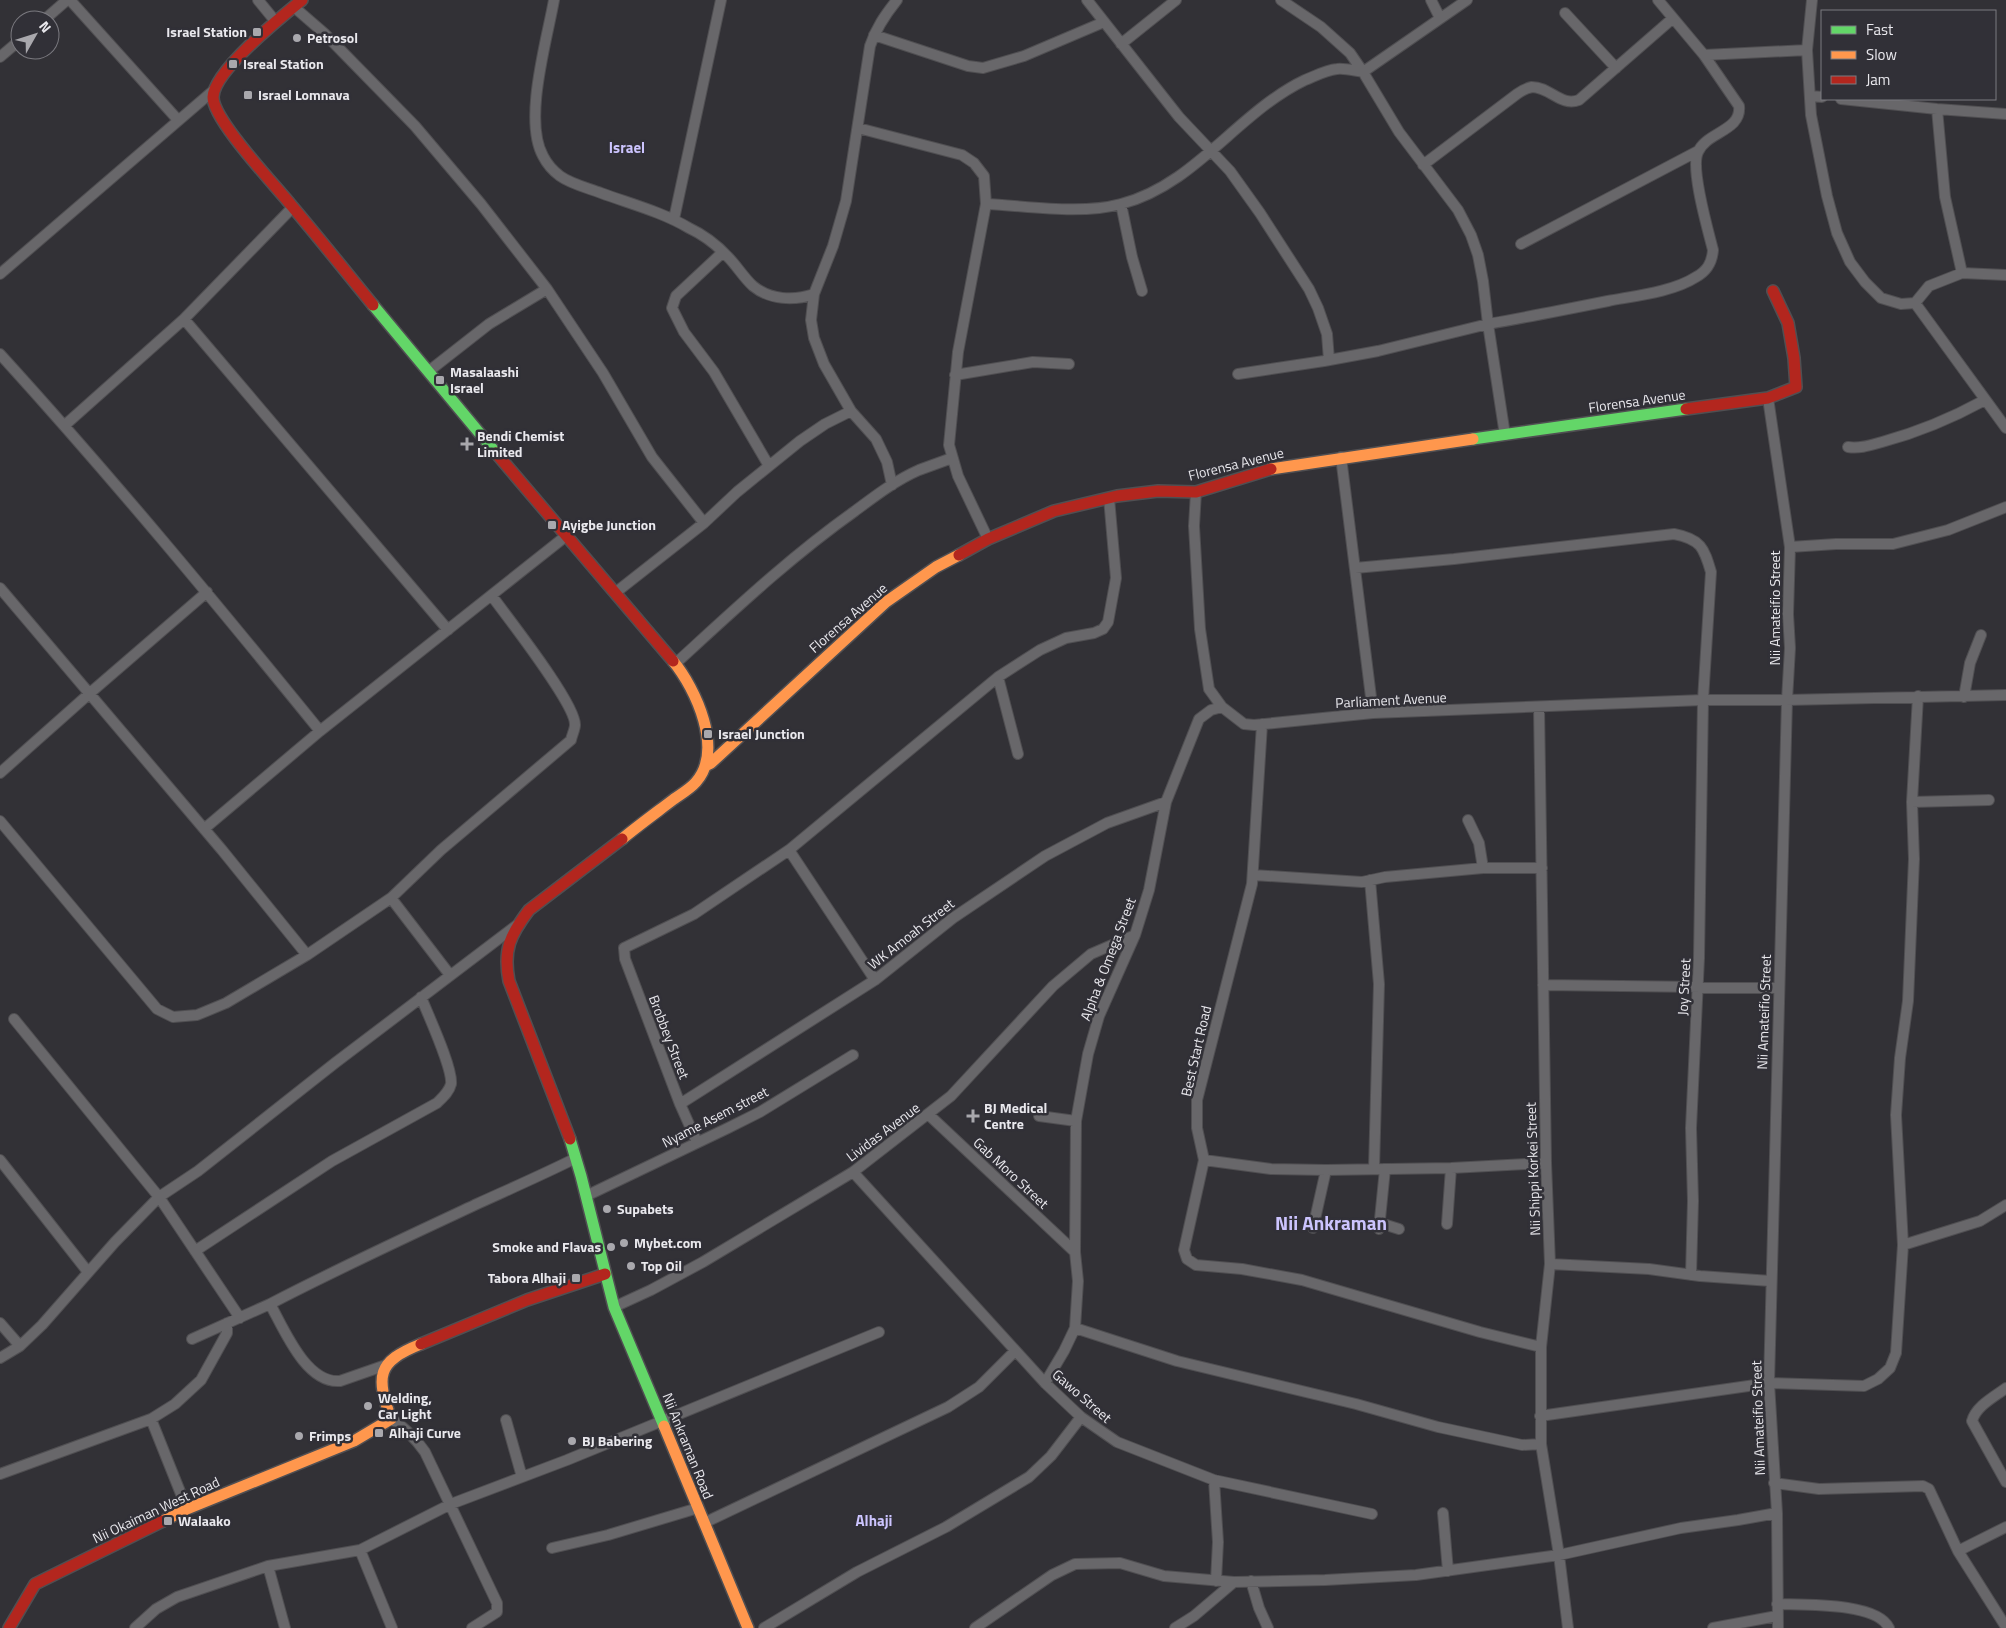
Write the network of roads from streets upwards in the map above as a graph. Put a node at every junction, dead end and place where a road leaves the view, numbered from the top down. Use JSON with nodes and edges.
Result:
{"nodes":[{"id":1,"x":68,"y":0,"type":"edge"},
{"id":2,"x":258,"y":0,"type":"edge"},
{"id":3,"x":554,"y":0,"type":"edge"},
{"id":4,"x":722,"y":0,"type":"edge"},
{"id":5,"x":897,"y":0,"type":"edge"},
{"id":6,"x":1086,"y":0,"type":"edge"},
{"id":7,"x":1176,"y":0,"type":"edge"},
{"id":8,"x":1281,"y":0,"type":"edge"},
{"id":9,"x":1431,"y":0,"type":"edge"},
{"id":10,"x":1467,"y":0,"type":"edge"},
{"id":11,"x":1658,"y":0,"type":"edge"},
{"id":12,"x":1812,"y":0,"type":"edge"},
{"id":13,"x":298,"y":3,"type":"edge"},
{"id":14,"x":56,"y":10,"type":"edge"},
{"id":15,"x":1565,"y":13,"type":"dead end"},
{"id":16,"x":1440,"y":18,"type":"junction"},
{"id":17,"x":1672,"y":19,"type":"junction"},
{"id":18,"x":276,"y":22,"type":"junction"},
{"id":19,"x":1104,"y":22,"type":"junction"},
{"id":20,"x":874,"y":35,"type":"junction"},
{"id":21,"x":1121,"y":44,"type":"junction"},
{"id":22,"x":10,"y":48,"type":"edge"},
{"id":23,"x":1807,"y":50,"type":"junction"},
{"id":24,"x":1704,"y":55,"type":"junction"},
{"id":25,"x":0,"y":57,"type":"edge"},
{"id":26,"x":1616,"y":68,"type":"junction"},
{"id":27,"x":1363,"y":72,"type":"junction"},
{"id":28,"x":214,"y":90,"type":"junction"},
{"id":29,"x":1811,"y":96,"type":"junction"},
{"id":30,"x":1821,"y":97,"type":"edge"},
{"id":31,"x":1851,"y":100,"type":"edge"},
{"id":32,"x":1937,"y":109,"type":"junction"},
{"id":33,"x":2006,"y":114,"type":"edge"},
{"id":34,"x":178,"y":120,"type":"junction"},
{"id":35,"x":858,"y":128,"type":"junction"},
{"id":36,"x":1211,"y":151,"type":"junction"},
{"id":37,"x":1698,"y":151,"type":"junction"},
{"id":38,"x":1423,"y":165,"type":"junction"},
{"id":39,"x":986,"y":204,"type":"junction"},
{"id":40,"x":1121,"y":204,"type":"junction"},
{"id":41,"x":293,"y":207,"type":"junction"},
{"id":42,"x":674,"y":219,"type":"junction"},
{"id":43,"x":1521,"y":244,"type":"dead end"},
{"id":44,"x":723,"y":252,"type":"junction"},
{"id":45,"x":1962,"y":273,"type":"junction"},
{"id":46,"x":0,"y":274,"type":"edge"},
{"id":47,"x":2006,"y":275,"type":"edge"},
{"id":48,"x":547,"y":289,"type":"junction"},
{"id":49,"x":1142,"y":291,"type":"dead end"},
{"id":50,"x":1773,"y":291,"type":"dead end"},
{"id":51,"x":814,"y":294,"type":"junction"},
{"id":52,"x":1915,"y":303,"type":"junction"},
{"id":53,"x":184,"y":319,"type":"junction"},
{"id":54,"x":1488,"y":324,"type":"junction"},
{"id":55,"x":0,"y":354,"type":"edge"},
{"id":56,"x":1329,"y":360,"type":"junction"},
{"id":57,"x":1069,"y":364,"type":"dead end"},
{"id":58,"x":429,"y":371,"type":"junction"},
{"id":59,"x":1238,"y":374,"type":"dead end"},
{"id":60,"x":955,"y":375,"type":"junction"},
{"id":61,"x":1768,"y":398,"type":"junction"},
{"id":62,"x":1984,"y":400,"type":"junction"},
{"id":63,"x":851,"y":411,"type":"junction"},
{"id":64,"x":65,"y":425,"type":"junction"},
{"id":65,"x":2006,"y":428,"type":"edge"},
{"id":66,"x":1506,"y":435,"type":"junction"},
{"id":67,"x":1848,"y":447,"type":"dead end"},
{"id":68,"x":1341,"y":457,"type":"junction"},
{"id":69,"x":952,"y":458,"type":"junction"},
{"id":70,"x":769,"y":466,"type":"junction"},
{"id":71,"x":892,"y":485,"type":"junction"},
{"id":72,"x":1196,"y":492,"type":"junction"},
{"id":73,"x":1109,"y":498,"type":"junction"},
{"id":74,"x":2006,"y":507,"type":"edge"},
{"id":75,"x":704,"y":523,"type":"junction"},
{"id":76,"x":566,"y":536,"type":"junction"},
{"id":77,"x":988,"y":539,"type":"junction"},
{"id":78,"x":1790,"y":547,"type":"junction"},
{"id":79,"x":1355,"y":568,"type":"junction"},
{"id":80,"x":0,"y":588,"type":"edge"},
{"id":81,"x":207,"y":592,"type":"junction"},
{"id":82,"x":615,"y":593,"type":"junction"},
{"id":83,"x":492,"y":596,"type":"junction"},
{"id":84,"x":448,"y":630,"type":"junction"},
{"id":85,"x":1981,"y":636,"type":"dead end"},
{"id":86,"x":675,"y":664,"type":"junction"},
{"id":87,"x":998,"y":677,"type":"junction"},
{"id":88,"x":90,"y":693,"type":"junction"},
{"id":89,"x":2006,"y":695,"type":"edge"},
{"id":90,"x":1918,"y":696,"type":"junction"},
{"id":91,"x":1964,"y":697,"type":"junction"},
{"id":92,"x":1703,"y":700,"type":"junction"},
{"id":93,"x":1787,"y":700,"type":"junction"},
{"id":94,"x":1222,"y":707,"type":"junction"},
{"id":95,"x":1539,"y":707,"type":"junction"},
{"id":96,"x":1373,"y":713,"type":"junction"},
{"id":97,"x":1262,"y":724,"type":"junction"},
{"id":98,"x":320,"y":731,"type":"junction"},
{"id":99,"x":1018,"y":754,"type":"dead end"},
{"id":100,"x":705,"y":766,"type":"junction"},
{"id":101,"x":0,"y":773,"type":"edge"},
{"id":102,"x":1989,"y":800,"type":"dead end"},
{"id":103,"x":1166,"y":802,"type":"junction"},
{"id":104,"x":1912,"y":802,"type":"junction"},
{"id":105,"x":1468,"y":820,"type":"dead end"},
{"id":106,"x":0,"y":821,"type":"edge"},
{"id":107,"x":204,"y":829,"type":"junction"},
{"id":108,"x":789,"y":850,"type":"junction"},
{"id":109,"x":1483,"y":868,"type":"junction"},
{"id":110,"x":1542,"y":868,"type":"junction"},
{"id":111,"x":1253,"y":875,"type":"junction"},
{"id":112,"x":1370,"y":880,"type":"junction"},
{"id":113,"x":391,"y":898,"type":"junction"},
{"id":114,"x":518,"y":924,"type":"junction"},
{"id":115,"x":1135,"y":935,"type":"junction"},
{"id":116,"x":307,"y":955,"type":"junction"},
{"id":117,"x":450,"y":975,"type":"junction"},
{"id":118,"x":875,"y":980,"type":"junction"},
{"id":119,"x":1543,"y":985,"type":"junction"},
{"id":120,"x":1698,"y":987,"type":"junction"},
{"id":121,"x":1779,"y":988,"type":"junction"},
{"id":122,"x":421,"y":997,"type":"junction"},
{"id":123,"x":14,"y":1018,"type":"dead end"},
{"id":124,"x":853,"y":1055,"type":"dead end"},
{"id":125,"x":680,"y":1104,"type":"junction"},
{"id":126,"x":929,"y":1115,"type":"junction"},
{"id":127,"x":1039,"y":1116,"type":"dead end"},
{"id":128,"x":1076,"y":1121,"type":"junction"},
{"id":129,"x":697,"y":1142,"type":"junction"},
{"id":130,"x":576,"y":1158,"type":"junction"},
{"id":131,"x":0,"y":1160,"type":"edge"},
{"id":132,"x":1204,"y":1160,"type":"junction"},
{"id":133,"x":1546,"y":1163,"type":"junction"},
{"id":134,"x":1451,"y":1168,"type":"junction"},
{"id":135,"x":1380,"y":1169,"type":"junction"},
{"id":136,"x":1326,"y":1170,"type":"junction"},
{"id":137,"x":853,"y":1172,"type":"junction"},
{"id":138,"x":586,"y":1196,"type":"junction"},
{"id":139,"x":160,"y":1197,"type":"junction"},
{"id":140,"x":2006,"y":1205,"type":"edge"},
{"id":141,"x":1447,"y":1224,"type":"dead end"},
{"id":142,"x":1313,"y":1228,"type":"dead end"},
{"id":143,"x":1399,"y":1229,"type":"dead end"},
{"id":144,"x":1903,"y":1245,"type":"junction"},
{"id":145,"x":194,"y":1251,"type":"junction"},
{"id":146,"x":1075,"y":1252,"type":"junction"},
{"id":147,"x":1550,"y":1264,"type":"junction"},
{"id":148,"x":88,"y":1272,"type":"junction"},
{"id":149,"x":605,"y":1274,"type":"junction"},
{"id":150,"x":1691,"y":1274,"type":"junction"},
{"id":151,"x":1771,"y":1281,"type":"junction"},
{"id":152,"x":270,"y":1304,"type":"junction"},
{"id":153,"x":614,"y":1307,"type":"junction"},
{"id":154,"x":240,"y":1318,"type":"junction"},
{"id":155,"x":0,"y":1323,"type":"edge"},
{"id":156,"x":227,"y":1323,"type":"junction"},
{"id":157,"x":1075,"y":1328,"type":"junction"},
{"id":158,"x":879,"y":1332,"type":"dead end"},
{"id":159,"x":192,"y":1339,"type":"dead end"},
{"id":160,"x":20,"y":1346,"type":"junction"},
{"id":161,"x":1541,"y":1347,"type":"junction"},
{"id":162,"x":1015,"y":1351,"type":"junction"},
{"id":163,"x":0,"y":1358,"type":"edge"},
{"id":164,"x":386,"y":1365,"type":"junction"},
{"id":165,"x":1045,"y":1383,"type":"junction"},
{"id":166,"x":1769,"y":1384,"type":"junction"},
{"id":167,"x":2006,"y":1388,"type":"edge"},
{"id":168,"x":1540,"y":1416,"type":"junction"},
{"id":169,"x":1081,"y":1417,"type":"junction"},
{"id":170,"x":151,"y":1419,"type":"junction"},
{"id":171,"x":391,"y":1419,"type":"junction"},
{"id":172,"x":506,"y":1420,"type":"dead end"},
{"id":173,"x":662,"y":1420,"type":"junction"},
{"id":174,"x":1541,"y":1444,"type":"junction"},
{"id":175,"x":0,"y":1474,"type":"edge"},
{"id":176,"x":522,"y":1477,"type":"junction"},
{"id":177,"x":1214,"y":1480,"type":"junction"},
{"id":178,"x":2006,"y":1482,"type":"edge"},
{"id":179,"x":1774,"y":1483,"type":"junction"},
{"id":180,"x":451,"y":1504,"type":"junction"},
{"id":181,"x":698,"y":1508,"type":"junction"},
{"id":182,"x":187,"y":1509,"type":"junction"},
{"id":183,"x":1777,"y":1512,"type":"junction"},
{"id":184,"x":1443,"y":1513,"type":"dead end"},
{"id":185,"x":1372,"y":1514,"type":"dead end"},
{"id":186,"x":704,"y":1523,"type":"junction"},
{"id":187,"x":2006,"y":1527,"type":"edge"},
{"id":188,"x":552,"y":1548,"type":"dead end"},
{"id":189,"x":360,"y":1550,"type":"junction"},
{"id":190,"x":1958,"y":1551,"type":"junction"},
{"id":191,"x":1559,"y":1555,"type":"junction"},
{"id":192,"x":268,"y":1566,"type":"junction"},
{"id":193,"x":1448,"y":1571,"type":"junction"},
{"id":194,"x":1216,"y":1581,"type":"junction"},
{"id":195,"x":1251,"y":1581,"type":"junction"},
{"id":196,"x":1234,"y":1582,"type":"junction"},
{"id":197,"x":1777,"y":1604,"type":"junction"},
{"id":198,"x":1777,"y":1616,"type":"junction"},
{"id":199,"x":2006,"y":1627,"type":"edge"},
{"id":200,"x":9,"y":1628,"type":"edge"},
{"id":201,"x":135,"y":1628,"type":"edge"},
{"id":202,"x":285,"y":1628,"type":"edge"},
{"id":203,"x":392,"y":1628,"type":"edge"},
{"id":204,"x":472,"y":1628,"type":"edge"},
{"id":205,"x":748,"y":1628,"type":"edge"},
{"id":206,"x":764,"y":1628,"type":"edge"},
{"id":207,"x":976,"y":1628,"type":"edge"},
{"id":208,"x":1175,"y":1628,"type":"edge"},
{"id":209,"x":1268,"y":1628,"type":"edge"},
{"id":210,"x":1568,"y":1628,"type":"edge"},
{"id":211,"x":1713,"y":1628,"type":"edge"},
{"id":212,"x":1778,"y":1628,"type":"edge"},
{"id":213,"x":1889,"y":1628,"type":"edge"}],
"edges":[{"from":1,"to":14,"type":"street"},
{"from":1,"to":34,"type":"street"},
{"from":2,"to":18,"type":"street"},
{"from":3,"to":42,"type":"street"},
{"from":4,"to":42,"type":"street"},
{"from":5,"to":20,"type":"street"},
{"from":6,"to":19,"type":"street"},
{"from":7,"to":21,"type":"street"},
{"from":8,"to":27,"type":"street"},
{"from":9,"to":16,"type":"street"},
{"from":10,"to":16,"type":"street"},
{"from":11,"to":17,"type":"street"},
{"from":12,"to":23,"type":"street"},
{"from":13,"to":18,"type":"street"},
{"from":13,"to":48,"type":"street"},
{"from":15,"to":26,"type":"street"},
{"from":16,"to":27,"type":"street"},
{"from":17,"to":24,"type":"street"},
{"from":17,"to":26,"type":"street"},
{"from":18,"to":28,"type":"street"},
{"from":19,"to":20,"type":"street"},
{"from":19,"to":21,"type":"street"},
{"from":20,"to":35,"type":"street"},
{"from":21,"to":36,"type":"street"},
{"from":22,"to":25,"type":"street"},
{"from":23,"to":24,"type":"street"},
{"from":23,"to":29,"type":"street"},
{"from":24,"to":37,"type":"street"},
{"from":26,"to":38,"type":"street"},
{"from":27,"to":36,"type":"street"},
{"from":27,"to":38,"type":"street"},
{"from":28,"to":34,"type":"street"},
{"from":28,"to":41,"type":"street"},
{"from":29,"to":30,"type":"street"},
{"from":29,"to":52,"type":"street"},
{"from":31,"to":32,"type":"street"},
{"from":32,"to":33,"type":"street"},
{"from":32,"to":45,"type":"street"},
{"from":34,"to":46,"type":"street"},
{"from":35,"to":39,"type":"street"},
{"from":35,"to":51,"type":"street"},
{"from":36,"to":40,"type":"street"},
{"from":36,"to":56,"type":"street"},
{"from":37,"to":43,"type":"street"},
{"from":37,"to":54,"type":"street"},
{"from":38,"to":54,"type":"street"},
{"from":39,"to":40,"type":"street"},
{"from":39,"to":60,"type":"street"},
{"from":40,"to":49,"type":"street"},
{"from":41,"to":53,"type":"street"},
{"from":41,"to":58,"type":"street"},
{"from":42,"to":44,"type":"street"},
{"from":44,"to":51,"type":"street"},
{"from":44,"to":70,"type":"street"},
{"from":45,"to":47,"type":"street"},
{"from":45,"to":52,"type":"street"},
{"from":48,"to":58,"type":"street"},
{"from":48,"to":75,"type":"street"},
{"from":50,"to":61,"type":"street","name":"Florensa Avenue"},
{"from":51,"to":63,"type":"street"},
{"from":52,"to":62,"type":"street"},
{"from":53,"to":64,"type":"street"},
{"from":53,"to":84,"type":"street"},
{"from":54,"to":56,"type":"street"},
{"from":54,"to":66,"type":"street"},
{"from":55,"to":64,"type":"street"},
{"from":56,"to":59,"type":"street"},
{"from":57,"to":60,"type":"street"},
{"from":58,"to":76,"type":"street"},
{"from":60,"to":69,"type":"street"},
{"from":61,"to":66,"type":"street","name":"Florensa Avenue"},
{"from":61,"to":78,"type":"street","name":"Nii Amateifio Street"},
{"from":62,"to":65,"type":"street"},
{"from":62,"to":67,"type":"street"},
{"from":63,"to":70,"type":"street"},
{"from":63,"to":71,"type":"street"},
{"from":64,"to":81,"type":"street"},
{"from":66,"to":68,"type":"street","name":"Florensa Avenue"},
{"from":68,"to":72,"type":"street","name":"Florensa Avenue"},
{"from":68,"to":79,"type":"street"},
{"from":69,"to":71,"type":"street"},
{"from":69,"to":77,"type":"street"},
{"from":70,"to":75,"type":"street"},
{"from":71,"to":86,"type":"street"},
{"from":72,"to":73,"type":"street","name":"Florensa Avenue"},
{"from":72,"to":94,"type":"street","name":"Parliament Avenue"},
{"from":73,"to":77,"type":"street","name":"Florensa Avenue"},
{"from":73,"to":87,"type":"street"},
{"from":74,"to":78,"type":"street"},
{"from":75,"to":82,"type":"street"},
{"from":76,"to":82,"type":"street"},
{"from":76,"to":83,"type":"street"},
{"from":77,"to":100,"type":"street","name":"Florensa Avenue"},
{"from":78,"to":93,"type":"street","name":"Nii Amateifio Street"},
{"from":79,"to":92,"type":"street","name":"Joy Street"},
{"from":79,"to":96,"type":"street"},
{"from":80,"to":88,"type":"street"},
{"from":81,"to":88,"type":"street"},
{"from":81,"to":98,"type":"street"},
{"from":82,"to":86,"type":"street"},
{"from":83,"to":84,"type":"street"},
{"from":83,"to":113,"type":"street"},
{"from":84,"to":98,"type":"street"},
{"from":85,"to":91,"type":"street"},
{"from":86,"to":100,"type":"street"},
{"from":87,"to":99,"type":"street"},
{"from":87,"to":108,"type":"street"},
{"from":88,"to":101,"type":"street"},
{"from":88,"to":107,"type":"street"},
{"from":89,"to":91,"type":"street","name":"Parliament Avenue"},
{"from":90,"to":91,"type":"street","name":"Parliament Avenue"},
{"from":90,"to":93,"type":"street","name":"Parliament Avenue"},
{"from":90,"to":104,"type":"street"},
{"from":92,"to":93,"type":"street","name":"Parliament Avenue"},
{"from":92,"to":95,"type":"street","name":"Parliament Avenue"},
{"from":92,"to":120,"type":"street","name":"Joy Street"},
{"from":93,"to":121,"type":"street","name":"Nii Amateifio Street"},
{"from":94,"to":97,"type":"street","name":"Parliament Avenue"},
{"from":94,"to":103,"type":"street","name":"Alpha & Omega Street"},
{"from":95,"to":96,"type":"street","name":"Parliament Avenue"},
{"from":95,"to":110,"type":"street","name":"Nii Shippi Korkei Street"},
{"from":96,"to":97,"type":"street","name":"Parliament Avenue"},
{"from":97,"to":111,"type":"street","name":"Best Start Road"},
{"from":98,"to":107,"type":"street"},
{"from":100,"to":114,"type":"street","name":"Nii Ankraman Road"},
{"from":102,"to":104,"type":"street"},
{"from":103,"to":115,"type":"street","name":"Alpha & Omega Street"},
{"from":103,"to":118,"type":"street","name":"WK Amoah Street"},
{"from":104,"to":144,"type":"street"},
{"from":105,"to":109,"type":"street"},
{"from":106,"to":116,"type":"street"},
{"from":107,"to":116,"type":"street"},
{"from":108,"to":118,"type":"street"},
{"from":108,"to":125,"type":"street","name":"Brobbey Street"},
{"from":109,"to":110,"type":"street"},
{"from":109,"to":112,"type":"street"},
{"from":110,"to":119,"type":"street","name":"Nii Shippi Korkei Street"},
{"from":111,"to":112,"type":"street"},
{"from":111,"to":132,"type":"street","name":"Best Start Road"},
{"from":112,"to":135,"type":"street"},
{"from":113,"to":116,"type":"street"},
{"from":113,"to":117,"type":"street"},
{"from":114,"to":117,"type":"street"},
{"from":114,"to":130,"type":"street","name":"Nii Ankraman Road"},
{"from":115,"to":126,"type":"street","name":"Lividas Avenue"},
{"from":115,"to":128,"type":"street","name":"Alpha & Omega Street"},
{"from":117,"to":122,"type":"street"},
{"from":118,"to":125,"type":"street","name":"WK Amoah Street"},
{"from":119,"to":120,"type":"street"},
{"from":119,"to":133,"type":"street","name":"Nii Shippi Korkei Street"},
{"from":120,"to":121,"type":"street"},
{"from":120,"to":150,"type":"street","name":"Joy Street"},
{"from":121,"to":151,"type":"street","name":"Nii Amateifio Street"},
{"from":122,"to":139,"type":"street"},
{"from":122,"to":145,"type":"street"},
{"from":123,"to":139,"type":"street"},
{"from":124,"to":129,"type":"street","name":"Nyame Asem street"},
{"from":125,"to":129,"type":"street","name":"Brobbey Street"},
{"from":126,"to":137,"type":"street","name":"Lividas Avenue"},
{"from":126,"to":146,"type":"street","name":"Gab Moro Street"},
{"from":127,"to":128,"type":"street"},
{"from":128,"to":146,"type":"street","name":"Alpha & Omega Street"},
{"from":129,"to":138,"type":"street","name":"Nyame Asem street"},
{"from":130,"to":138,"type":"street","name":"Nii Ankraman Road"},
{"from":130,"to":152,"type":"street"},
{"from":131,"to":148,"type":"street"},
{"from":132,"to":136,"type":"street"},
{"from":132,"to":161,"type":"street","name":"Best Start Road"},
{"from":133,"to":134,"type":"street"},
{"from":133,"to":147,"type":"street","name":"Nii Shippi Korkei Street"},
{"from":134,"to":135,"type":"street"},
{"from":134,"to":141,"type":"street"},
{"from":135,"to":136,"type":"street"},
{"from":135,"to":143,"type":"street"},
{"from":136,"to":142,"type":"street"},
{"from":137,"to":153,"type":"street","name":"Lividas Avenue"},
{"from":137,"to":162,"type":"street","name":"Gawo Street"},
{"from":138,"to":149,"type":"street","name":"Nii Ankraman Road"},
{"from":139,"to":145,"type":"street"},
{"from":139,"to":148,"type":"street"},
{"from":140,"to":144,"type":"street"},
{"from":144,"to":166,"type":"street"},
{"from":145,"to":154,"type":"street"},
{"from":146,"to":157,"type":"street","name":"Alpha & Omega Street"},
{"from":147,"to":150,"type":"street"},
{"from":147,"to":161,"type":"street","name":"Nii Shippi Korkei Street"},
{"from":148,"to":160,"type":"street"},
{"from":149,"to":153,"type":"street","name":"Nii Ankraman Road"},
{"from":149,"to":164,"type":"street"},
{"from":150,"to":151,"type":"street"},
{"from":151,"to":166,"type":"street","name":"Nii Amateifio Street"},
{"from":152,"to":154,"type":"street"},
{"from":152,"to":164,"type":"street"},
{"from":153,"to":173,"type":"street","name":"Nii Ankraman Road"},
{"from":154,"to":156,"type":"street"},
{"from":155,"to":160,"type":"street"},
{"from":156,"to":159,"type":"street"},
{"from":156,"to":170,"type":"street"},
{"from":157,"to":165,"type":"street","name":"Alpha & Omega Street"},
{"from":157,"to":174,"type":"street"},
{"from":158,"to":173,"type":"street"},
{"from":160,"to":163,"type":"street"},
{"from":161,"to":168,"type":"street","name":"Nii Shippi Korkei Street"},
{"from":162,"to":165,"type":"street","name":"Gawo Street"},
{"from":162,"to":186,"type":"street"},
{"from":164,"to":171,"type":"street"},
{"from":165,"to":169,"type":"street","name":"Gawo Street"},
{"from":166,"to":168,"type":"street"},
{"from":166,"to":179,"type":"street","name":"Nii Amateifio Street"},
{"from":167,"to":178,"type":"street"},
{"from":168,"to":174,"type":"street","name":"Nii Shippi Korkei Street"},
{"from":169,"to":177,"type":"street","name":"Gawo Street"},
{"from":169,"to":206,"type":"street"},
{"from":170,"to":175,"type":"street"},
{"from":170,"to":182,"type":"street"},
{"from":171,"to":180,"type":"street"},
{"from":171,"to":182,"type":"street","name":"Nii Okaiman West Road"},
{"from":172,"to":176,"type":"street"},
{"from":173,"to":176,"type":"street"},
{"from":173,"to":181,"type":"street","name":"Nii Ankraman Road"},
{"from":174,"to":191,"type":"street","name":"Nii Shippi Korkei Street"},
{"from":176,"to":180,"type":"street"},
{"from":177,"to":185,"type":"street","name":"Gawo Street"},
{"from":177,"to":194,"type":"street"},
{"from":179,"to":183,"type":"street","name":"Nii Amateifio Street"},
{"from":179,"to":190,"type":"street"},
{"from":180,"to":189,"type":"street"},
{"from":180,"to":204,"type":"street"},
{"from":181,"to":186,"type":"street","name":"Nii Ankraman Road"},
{"from":181,"to":188,"type":"street"},
{"from":182,"to":200,"type":"street","name":"Nii Okaiman West Road"},
{"from":183,"to":191,"type":"street"},
{"from":183,"to":197,"type":"street","name":"Nii Amateifio Street"},
{"from":184,"to":193,"type":"street"},
{"from":186,"to":205,"type":"street","name":"Nii Ankraman Road"},
{"from":187,"to":190,"type":"street"},
{"from":189,"to":192,"type":"street"},
{"from":189,"to":203,"type":"street"},
{"from":190,"to":199,"type":"street"},
{"from":191,"to":193,"type":"street"},
{"from":191,"to":210,"type":"street","name":"Nii Shippi Korkei Street"},
{"from":192,"to":201,"type":"street"},
{"from":192,"to":202,"type":"street"},
{"from":193,"to":195,"type":"street"},
{"from":194,"to":196,"type":"street"},
{"from":194,"to":207,"type":"street"},
{"from":195,"to":196,"type":"street"},
{"from":195,"to":209,"type":"street"},
{"from":196,"to":208,"type":"street"},
{"from":197,"to":198,"type":"street","name":"Nii Amateifio Street"},
{"from":197,"to":213,"type":"street"},
{"from":198,"to":211,"type":"street"},
{"from":198,"to":212,"type":"street","name":"Nii Amateifio Street"}]}
